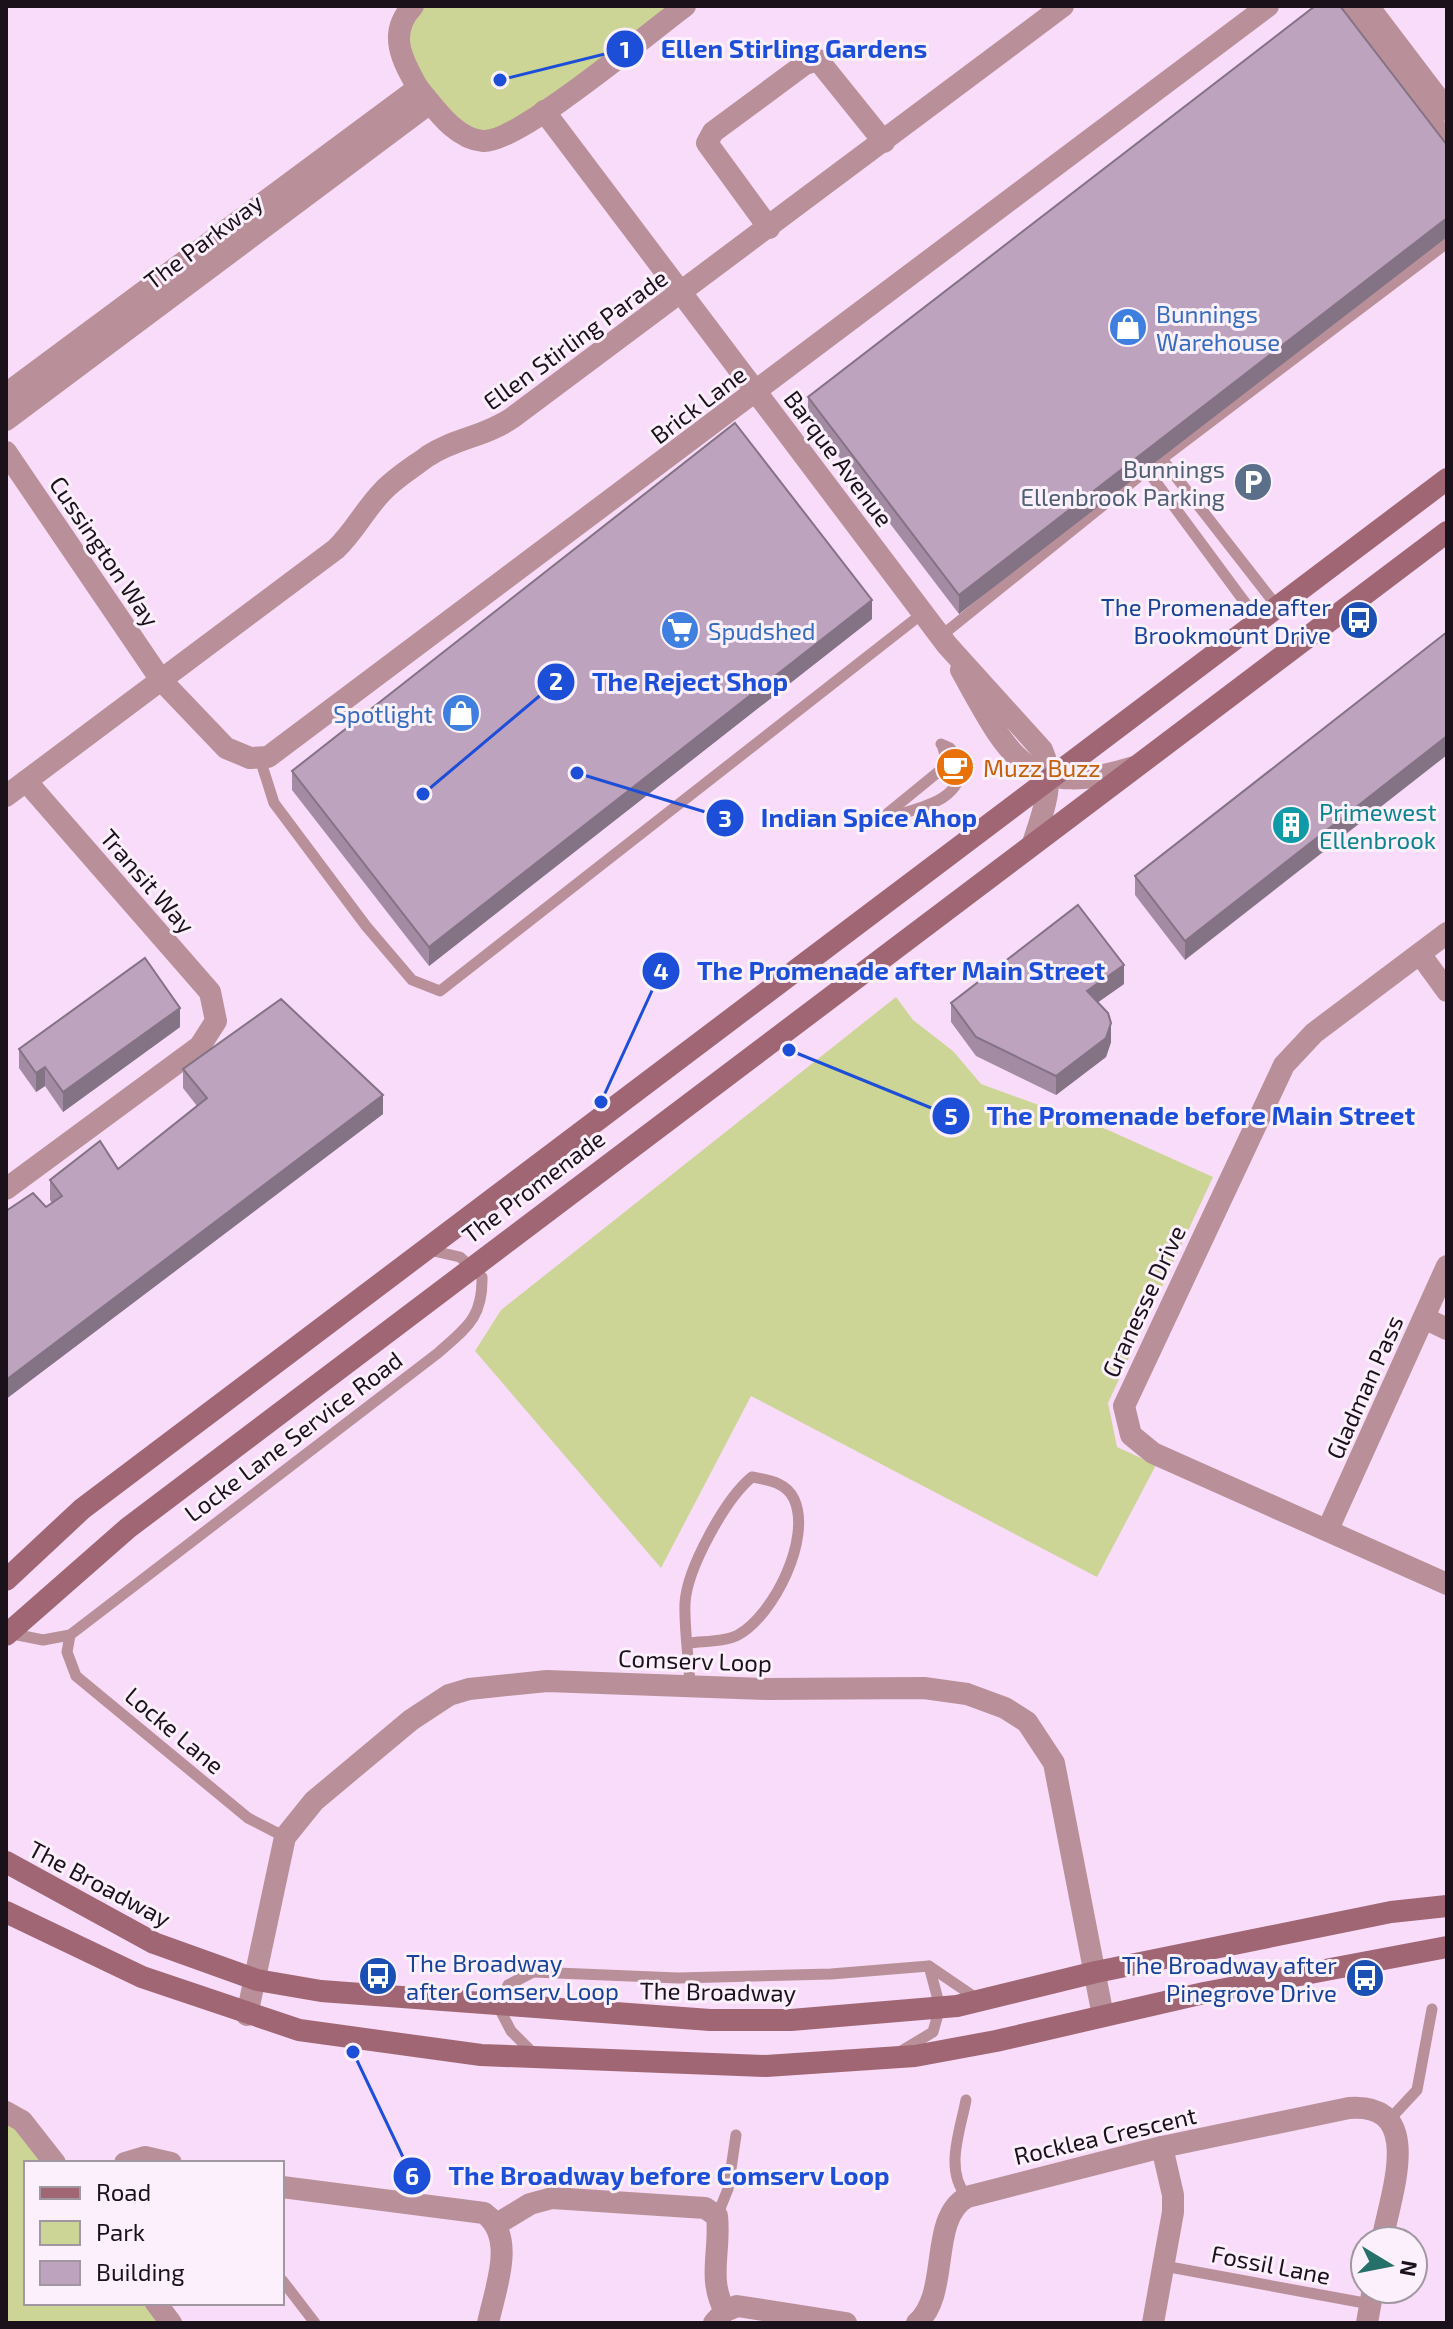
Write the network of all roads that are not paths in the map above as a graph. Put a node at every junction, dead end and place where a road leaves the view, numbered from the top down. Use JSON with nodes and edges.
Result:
{"nodes":[{"id":1,"x":413,"y":6,"type":"edge"},
{"id":2,"x":685,"y":6,"type":"edge"},
{"id":3,"x":1268,"y":6,"type":"edge"},
{"id":4,"x":1344,"y":6,"type":"edge"},
{"id":5,"x":1368,"y":6,"type":"edge"},
{"id":6,"x":1049,"y":10,"type":"edge"},
{"id":7,"x":424,"y":96,"type":"junction"},
{"id":8,"x":1447,"y":110,"type":"edge"},
{"id":9,"x":544,"y":111,"type":"junction"},
{"id":10,"x":884,"y":142,"type":"junction"},
{"id":11,"x":1447,"y":143,"type":"edge"},
{"id":12,"x":769,"y":228,"type":"junction"},
{"id":13,"x":1447,"y":243,"type":"edge"},
{"id":14,"x":682,"y":294,"type":"junction"},
{"id":15,"x":757,"y":392,"type":"junction"},
{"id":16,"x":6,"y":394,"type":"edge"},
{"id":17,"x":6,"y":420,"type":"edge"},
{"id":18,"x":6,"y":452,"type":"edge"},
{"id":19,"x":1162,"y":459,"type":"junction"},
{"id":20,"x":1147,"y":470,"type":"junction"},
{"id":21,"x":1447,"y":479,"type":"edge"},
{"id":22,"x":1447,"y":532,"type":"edge"},
{"id":23,"x":1276,"y":605,"type":"junction"},
{"id":24,"x":923,"y":613,"type":"junction"},
{"id":25,"x":1258,"y":620,"type":"junction"},
{"id":26,"x":944,"y":640,"type":"junction"},
{"id":27,"x":161,"y":680,"type":"junction"},
{"id":28,"x":941,"y":744,"type":"joint"},
{"id":29,"x":260,"y":759,"type":"junction"},
{"id":30,"x":1134,"y":767,"type":"junction"},
{"id":31,"x":1049,"y":776,"type":"junction"},
{"id":32,"x":26,"y":781,"type":"junction"},
{"id":33,"x":6,"y":796,"type":"edge"},
{"id":34,"x":1033,"y":843,"type":"junction"},
{"id":35,"x":1447,"y":933,"type":"edge"},
{"id":36,"x":1420,"y":954,"type":"junction"},
{"id":37,"x":1447,"y":991,"type":"edge"},
{"id":38,"x":6,"y":1189,"type":"edge"},
{"id":39,"x":425,"y":1250,"type":"junction"},
{"id":40,"x":472,"y":1265,"type":"junction"},
{"id":41,"x":1447,"y":1266,"type":"edge"},
{"id":42,"x":1424,"y":1318,"type":"junction"},
{"id":43,"x":1447,"y":1329,"type":"edge"},
{"id":44,"x":1328,"y":1529,"type":"junction"},
{"id":45,"x":6,"y":1580,"type":"edge"},
{"id":46,"x":1447,"y":1584,"type":"edge"},
{"id":47,"x":7,"y":1634,"type":"edge"},
{"id":48,"x":70,"y":1635,"type":"junction"},
{"id":49,"x":689,"y":1643,"type":"junction"},
{"id":50,"x":690,"y":1685,"type":"junction"},
{"id":51,"x":285,"y":1837,"type":"junction"},
{"id":52,"x":6,"y":1862,"type":"edge"},
{"id":53,"x":1447,"y":1906,"type":"edge"},
{"id":54,"x":6,"y":1912,"type":"edge"},
{"id":55,"x":1447,"y":1947,"type":"edge"},
{"id":56,"x":929,"y":1966,"type":"junction"},
{"id":57,"x":1096,"y":1972,"type":"junction"},
{"id":58,"x":257,"y":1980,"type":"junction"},
{"id":59,"x":981,"y":2001,"type":"junction"},
{"id":60,"x":498,"y":2006,"type":"junction"},
{"id":61,"x":940,"y":2007,"type":"junction"},
{"id":62,"x":1432,"y":2009,"type":"dead end"},
{"id":63,"x":247,"y":2015,"type":"junction"},
{"id":64,"x":1103,"y":2016,"type":"junction"},
{"id":65,"x":535,"y":2055,"type":"junction"},
{"id":66,"x":882,"y":2058,"type":"junction"},
{"id":67,"x":966,"y":2100,"type":"dead end"},
{"id":68,"x":6,"y":2112,"type":"edge"},
{"id":69,"x":1390,"y":2119,"type":"junction"},
{"id":70,"x":736,"y":2135,"type":"dead end"},
{"id":71,"x":1162,"y":2147,"type":"junction"},
{"id":72,"x":53,"y":2161,"type":"edge"},
{"id":73,"x":132,"y":2161,"type":"edge"},
{"id":74,"x":162,"y":2161,"type":"edge"},
{"id":75,"x":284,"y":2187,"type":"edge"},
{"id":76,"x":967,"y":2197,"type":"junction"},
{"id":77,"x":717,"y":2216,"type":"junction"},
{"id":78,"x":497,"y":2224,"type":"junction"},
{"id":79,"x":1385,"y":2225,"type":"edge"},
{"id":80,"x":1164,"y":2266,"type":"junction"},
{"id":81,"x":284,"y":2283,"type":"edge"},
{"id":82,"x":1349,"y":2301,"type":"edge"},
{"id":83,"x":158,"y":2305,"type":"edge"},
{"id":84,"x":720,"y":2317,"type":"edge"},
{"id":85,"x":171,"y":2323,"type":"edge"},
{"id":86,"x":315,"y":2323,"type":"edge"},
{"id":87,"x":488,"y":2323,"type":"edge"},
{"id":88,"x":846,"y":2323,"type":"edge"},
{"id":89,"x":917,"y":2323,"type":"edge"},
{"id":90,"x":1153,"y":2323,"type":"edge"}],
"edges":[{"from":1,"to":7,"type":"street"},
{"from":2,"to":9,"type":"street"},
{"from":3,"to":15,"type":"street","name":"Brick Lane"},
{"from":4,"to":11,"type":"street"},
{"from":5,"to":8,"type":"street"},
{"from":6,"to":10,"type":"street","name":"Ellen Stirling Parade"},
{"from":7,"to":9,"type":"street"},
{"from":7,"to":16,"type":"street","name":"The Parkway"},
{"from":7,"to":17,"type":"street","name":"The Parkway"},
{"from":9,"to":14,"type":"street","name":"Barque Avenue"},
{"from":10,"to":12,"type":"street","name":"Ellen Stirling Parade"},
{"from":10,"to":12,"type":"street"},
{"from":12,"to":14,"type":"street","name":"Ellen Stirling Parade"},
{"from":13,"to":19,"type":"lane"},
{"from":14,"to":15,"type":"street","name":"Barque Avenue"},
{"from":14,"to":27,"type":"street","name":"Ellen Stirling Parade"},
{"from":15,"to":24,"type":"street","name":"Barque Avenue"},
{"from":15,"to":29,"type":"street","name":"Brick Lane"},
{"from":18,"to":27,"type":"street","name":"Cussington Way"},
{"from":19,"to":20,"type":"lane"},
{"from":19,"to":23,"type":"lane"},
{"from":20,"to":25,"type":"lane"},
{"from":20,"to":26,"type":"lane"},
{"from":21,"to":23,"type":"main road","name":"The Promenade"},
{"from":22,"to":30,"type":"main road","name":"The Promenade"},
{"from":23,"to":25,"type":"main road","name":"The Promenade"},
{"from":24,"to":26,"type":"street","name":"Barque Avenue"},
{"from":24,"to":29,"type":"lane"},
{"from":25,"to":31,"type":"main road","name":"The Promenade"},
{"from":26,"to":31,"type":"street","name":"Barque Avenue"},
{"from":27,"to":29,"type":"street"},
{"from":27,"to":32,"type":"street","name":"Ellen Stirling Parade"},
{"from":28,"to":28,"type":"lane"},
{"from":30,"to":31,"type":"street","name":"Barque Avenue"},
{"from":30,"to":34,"type":"main road","name":"The Promenade"},
{"from":31,"to":34,"type":"street"},
{"from":31,"to":39,"type":"main road","name":"The Promenade"},
{"from":32,"to":33,"type":"street","name":"Ellen Stirling Parade"},
{"from":32,"to":38,"type":"street","name":"Transit Way"},
{"from":34,"to":40,"type":"main road","name":"The Promenade"},
{"from":35,"to":36,"type":"street","name":"Granesse Drive"},
{"from":36,"to":37,"type":"street"},
{"from":36,"to":44,"type":"street","name":"Granesse Drive"},
{"from":39,"to":40,"type":"lane"},
{"from":39,"to":45,"type":"main road","name":"The Promenade"},
{"from":40,"to":47,"type":"main road","name":"The Promenade"},
{"from":40,"to":48,"type":"lane","name":"Locke Lane Service Road"},
{"from":41,"to":42,"type":"street","name":"Gladman Pass"},
{"from":42,"to":43,"type":"street"},
{"from":42,"to":44,"type":"street","name":"Gladman Pass"},
{"from":44,"to":46,"type":"street","name":"Granesse Drive"},
{"from":47,"to":48,"type":"lane","name":"Locke Lane Service Road"},
{"from":48,"to":51,"type":"lane","name":"Locke Lane"},
{"from":49,"to":49,"type":"lane"},
{"from":49,"to":50,"type":"lane"},
{"from":50,"to":51,"type":"street","name":"Comserv Loop"},
{"from":50,"to":57,"type":"street","name":"Comserv Loop"},
{"from":51,"to":58,"type":"street","name":"Comserv Loop"},
{"from":52,"to":58,"type":"main road","name":"The Broadway"},
{"from":53,"to":57,"type":"main road","name":"The Broadway"},
{"from":54,"to":63,"type":"main road"},
{"from":55,"to":64,"type":"main road"},
{"from":56,"to":59,"type":"lane"},
{"from":56,"to":60,"type":"lane"},
{"from":56,"to":61,"type":"lane"},
{"from":57,"to":59,"type":"main road","name":"The Broadway"},
{"from":57,"to":64,"type":"street","name":"Comserv Loop"},
{"from":58,"to":60,"type":"main road","name":"The Broadway"},
{"from":58,"to":63,"type":"street","name":"Comserv Loop"},
{"from":59,"to":61,"type":"main road","name":"The Broadway"},
{"from":60,"to":61,"type":"main road","name":"The Broadway"},
{"from":60,"to":65,"type":"lane"},
{"from":61,"to":66,"type":"lane"},
{"from":62,"to":69,"type":"lane"},
{"from":63,"to":65,"type":"main road"},
{"from":64,"to":66,"type":"main road"},
{"from":65,"to":66,"type":"main road"},
{"from":67,"to":76,"type":"lane"},
{"from":68,"to":72,"type":"street"},
{"from":69,"to":71,"type":"street","name":"Rocklea Crescent"},
{"from":69,"to":79,"type":"street"},
{"from":70,"to":77,"type":"lane"},
{"from":71,"to":76,"type":"street","name":"Rocklea Crescent"},
{"from":71,"to":80,"type":"street"},
{"from":73,"to":74,"type":"street"},
{"from":75,"to":78,"type":"street"},
{"from":76,"to":89,"type":"street"},
{"from":77,"to":78,"type":"street"},
{"from":77,"to":84,"type":"street"},
{"from":78,"to":87,"type":"street"},
{"from":80,"to":82,"type":"lane","name":"Fossil Lane"},
{"from":80,"to":90,"type":"street"},
{"from":81,"to":86,"type":"lane"},
{"from":83,"to":85,"type":"street"},
{"from":84,"to":88,"type":"street"}]}
